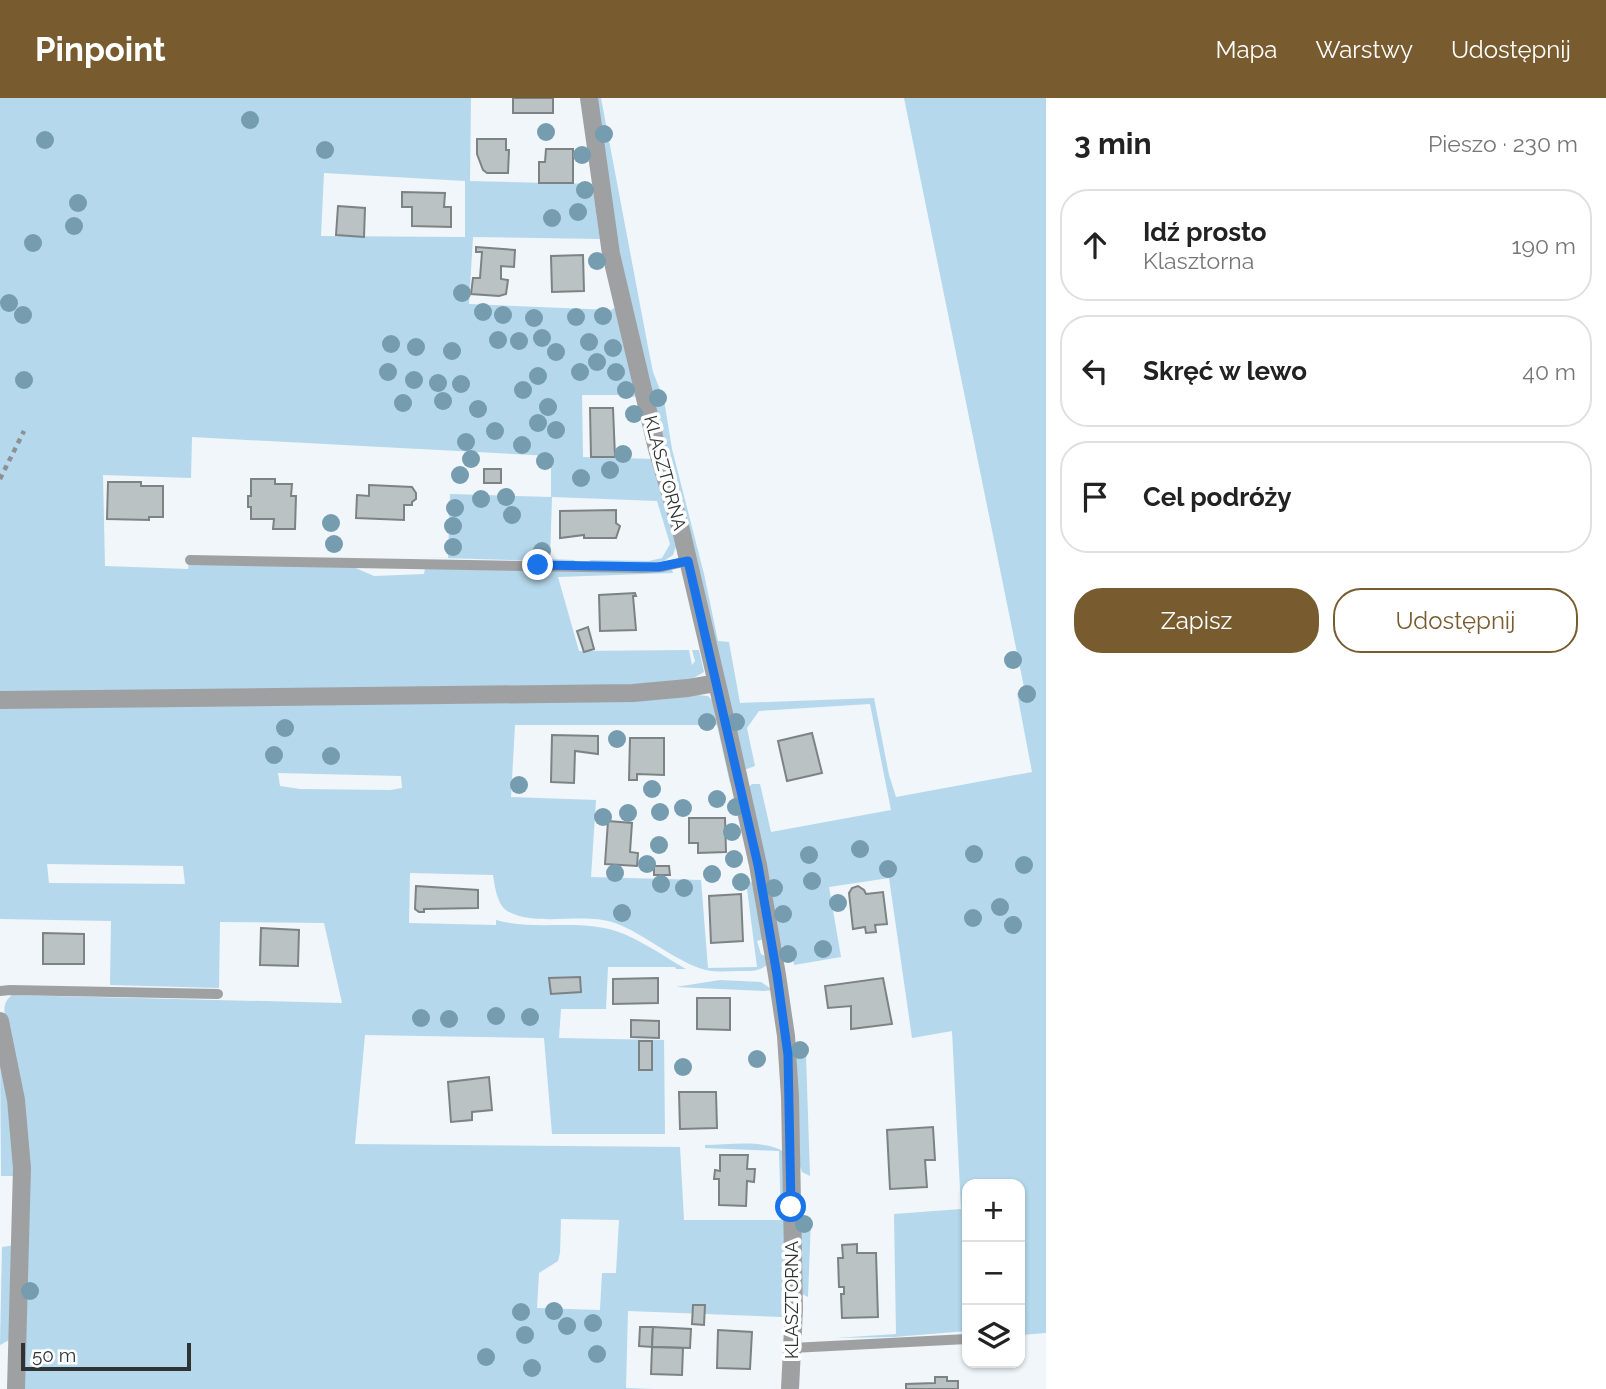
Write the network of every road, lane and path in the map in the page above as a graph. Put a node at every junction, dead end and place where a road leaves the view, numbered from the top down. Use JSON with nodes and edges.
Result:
{"nodes":[{"id":1,"x":589,"y":98,"type":"edge"},
{"id":2,"x":24,"y":431,"type":"dead end"},
{"id":3,"x":0,"y":479,"type":"edge"},
{"id":4,"x":190,"y":560,"type":"dead end"},
{"id":5,"x":688,"y":561,"type":"junction"},
{"id":6,"x":716,"y":683,"type":"junction"},
{"id":7,"x":0,"y":701,"type":"edge"},
{"id":8,"x":0,"y":991,"type":"edge"},
{"id":9,"x":218,"y":994,"type":"dead end"},
{"id":10,"x":0,"y":1021,"type":"edge"},
{"id":11,"x":962,"y":1339,"type":"edge"},
{"id":12,"x":792,"y":1348,"type":"junction"},
{"id":13,"x":16,"y":1389,"type":"edge"},
{"id":14,"x":790,"y":1389,"type":"edge"}],
"edges":[{"from":1,"to":5,"type":"street","name":"KLASZTORNA"},
{"from":2,"to":3,"type":"path"},
{"from":4,"to":5,"type":"lane"},
{"from":5,"to":6,"type":"street","name":"KLASZTORNA"},
{"from":6,"to":7,"type":"street"},
{"from":6,"to":12,"type":"street","name":"KLASZTORNA"},
{"from":8,"to":9,"type":"lane"},
{"from":10,"to":13,"type":"street"},
{"from":11,"to":12,"type":"lane"},
{"from":12,"to":14,"type":"street","name":"KLASZTORNA"}]}
